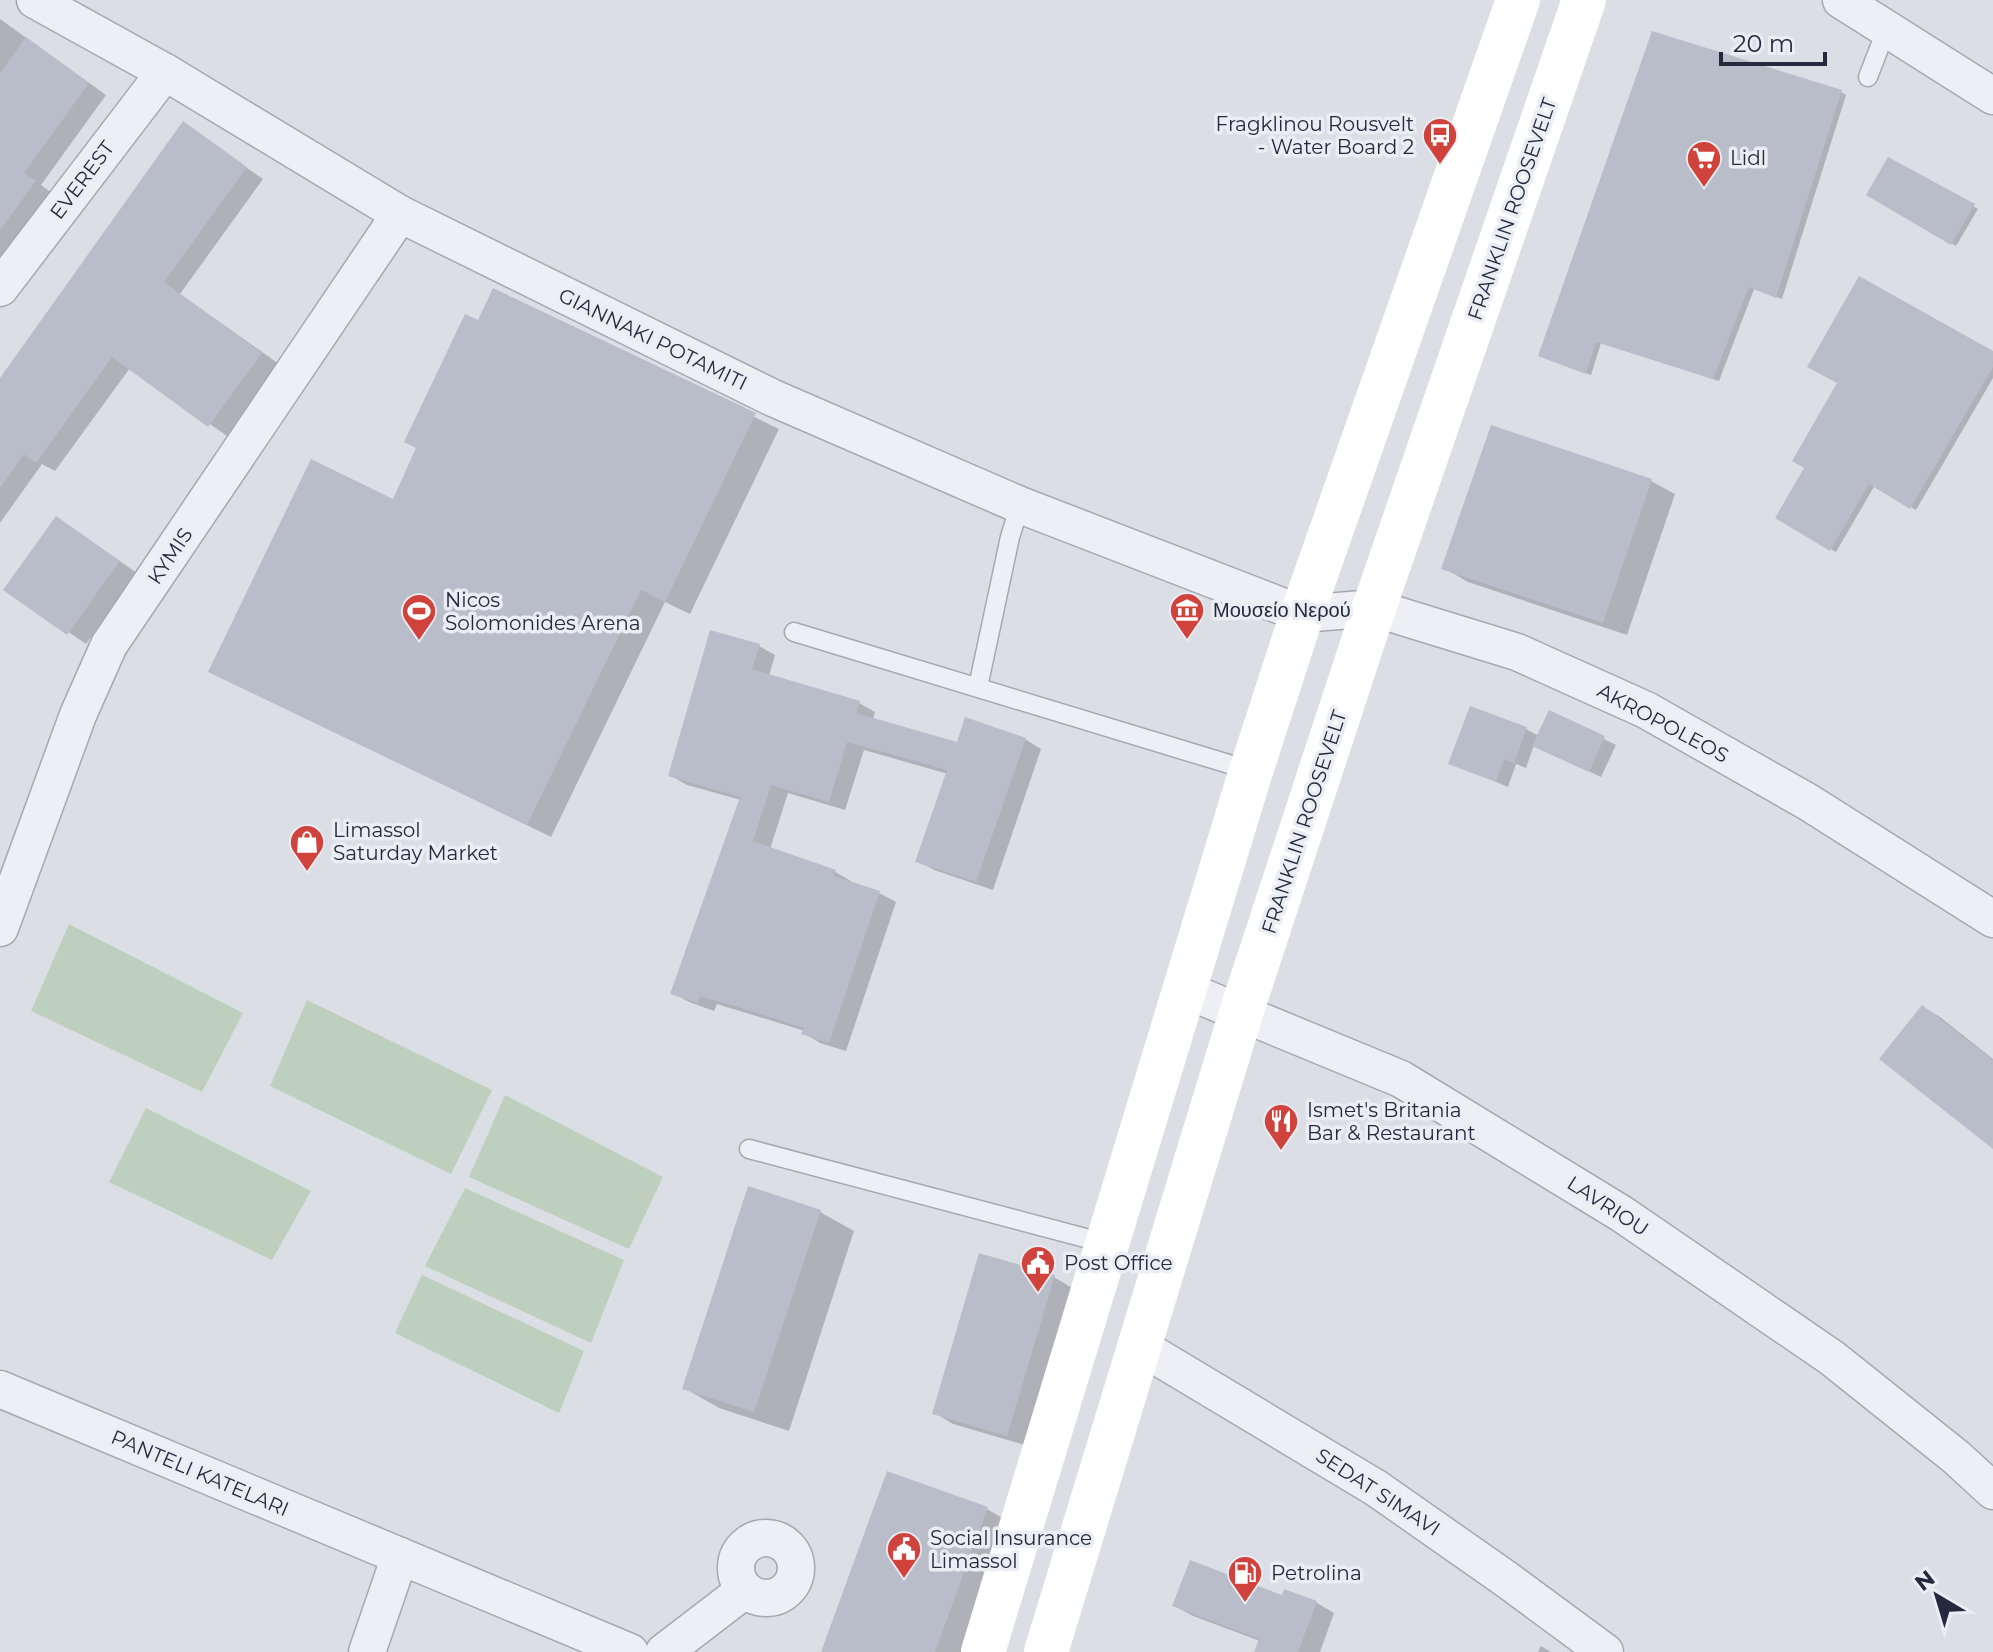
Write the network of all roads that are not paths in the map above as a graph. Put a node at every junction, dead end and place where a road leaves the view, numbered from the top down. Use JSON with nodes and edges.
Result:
{"nodes":[{"id":1,"x":35,"y":0,"type":"edge"},
{"id":2,"x":1518,"y":0,"type":"edge"},
{"id":3,"x":1584,"y":0,"type":"edge"},
{"id":4,"x":1841,"y":0,"type":"edge"},
{"id":5,"x":1887,"y":28,"type":"junction"},
{"id":6,"x":165,"y":72,"type":"junction"},
{"id":7,"x":1868,"y":77,"type":"dead end"},
{"id":8,"x":1993,"y":96,"type":"edge"},
{"id":9,"x":400,"y":214,"type":"junction"},
{"id":10,"x":0,"y":288,"type":"edge"},
{"id":11,"x":1020,"y":505,"type":"junction"},
{"id":12,"x":1374,"y":608,"type":"junction"},
{"id":13,"x":1302,"y":614,"type":"junction"},
{"id":14,"x":794,"y":632,"type":"dead end"},
{"id":15,"x":978,"y":687,"type":"junction"},
{"id":16,"x":1250,"y":774,"type":"junction"},
{"id":17,"x":1993,"y":919,"type":"edge"},
{"id":18,"x":0,"y":928,"type":"edge"},
{"id":19,"x":1183,"y":989,"type":"junction"},
{"id":20,"x":1241,"y":1013,"type":"junction"},
{"id":21,"x":749,"y":1149,"type":"dead end"},
{"id":22,"x":1108,"y":1244,"type":"junction"},
{"id":23,"x":1141,"y":1347,"type":"junction"},
{"id":24,"x":0,"y":1389,"type":"edge"},
{"id":25,"x":1993,"y":1491,"type":"edge"},
{"id":26,"x":400,"y":1556,"type":"junction"},
{"id":27,"x":745,"y":1590,"type":"dead end"},
{"id":28,"x":367,"y":1652,"type":"edge"},
{"id":29,"x":630,"y":1652,"type":"edge"},
{"id":30,"x":664,"y":1652,"type":"edge"},
{"id":31,"x":983,"y":1652,"type":"edge"},
{"id":32,"x":1046,"y":1652,"type":"edge"},
{"id":33,"x":1605,"y":1652,"type":"edge"}],
"edges":[{"from":1,"to":6,"type":"street","name":"GIANNAKI POTAMITI"},
{"from":2,"to":13,"type":"main road"},
{"from":3,"to":12,"type":"main road","name":"FRANKLIN ROOSEVELT"},
{"from":4,"to":5,"type":"street"},
{"from":5,"to":7,"type":"lane"},
{"from":5,"to":8,"type":"street"},
{"from":6,"to":9,"type":"street","name":"GIANNAKI POTAMITI"},
{"from":6,"to":10,"type":"street","name":"EVEREST"},
{"from":9,"to":11,"type":"street","name":"GIANNAKI POTAMITI"},
{"from":9,"to":18,"type":"street","name":"KYMIS"},
{"from":11,"to":13,"type":"street","name":"GIANNAKI POTAMITI"},
{"from":11,"to":15,"type":"lane"},
{"from":12,"to":13,"type":"street","name":"AKROPOLEOS"},
{"from":12,"to":17,"type":"street","name":"AKROPOLEOS"},
{"from":12,"to":20,"type":"main road","name":"FRANKLIN ROOSEVELT"},
{"from":13,"to":16,"type":"main road"},
{"from":14,"to":15,"type":"lane"},
{"from":15,"to":16,"type":"lane"},
{"from":16,"to":19,"type":"main road"},
{"from":19,"to":20,"type":"street","name":"LAVRIOU"},
{"from":19,"to":22,"type":"main road"},
{"from":20,"to":23,"type":"main road","name":"FRANKLIN ROOSEVELT"},
{"from":20,"to":25,"type":"street","name":"LAVRIOU"},
{"from":21,"to":22,"type":"lane"},
{"from":22,"to":31,"type":"main road"},
{"from":23,"to":32,"type":"main road","name":"FRANKLIN ROOSEVELT"},
{"from":23,"to":33,"type":"street","name":"SEDAT SIMAVI"},
{"from":24,"to":26,"type":"street","name":"PANTELI KATELARI"},
{"from":26,"to":28,"type":"street"},
{"from":26,"to":29,"type":"street","name":"PANTELI KATELARI"},
{"from":27,"to":30,"type":"street"}]}
